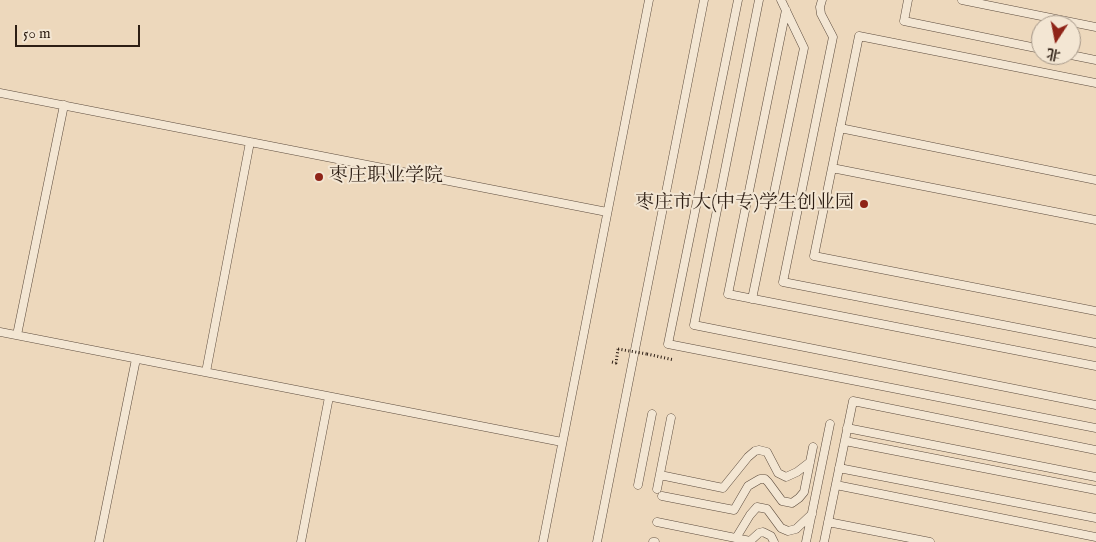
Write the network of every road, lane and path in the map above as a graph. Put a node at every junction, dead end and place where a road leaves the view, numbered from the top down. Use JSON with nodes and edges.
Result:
{"nodes":[{"id":1,"x":649,"y":0,"type":"edge"},
{"id":2,"x":704,"y":0,"type":"edge"},
{"id":3,"x":738,"y":0,"type":"edge"},
{"id":4,"x":759,"y":0,"type":"edge"},
{"id":5,"x":782,"y":0,"type":"edge"},
{"id":6,"x":822,"y":0,"type":"edge"},
{"id":7,"x":908,"y":0,"type":"edge"},
{"id":8,"x":962,"y":0,"type":"edge"},
{"id":9,"x":786,"y":10,"type":"junction"},
{"id":10,"x":1096,"y":27,"type":"edge"},
{"id":11,"x":1031,"y":47,"type":"edge"},
{"id":12,"x":1081,"y":57,"type":"edge"},
{"id":13,"x":1096,"y":60,"type":"edge"},
{"id":14,"x":1096,"y":83,"type":"edge"},
{"id":15,"x":0,"y":93,"type":"edge"},
{"id":16,"x":64,"y":105,"type":"junction"},
{"id":17,"x":840,"y":128,"type":"junction"},
{"id":18,"x":250,"y":142,"type":"junction"},
{"id":19,"x":832,"y":168,"type":"junction"},
{"id":20,"x":1096,"y":180,"type":"edge"},
{"id":21,"x":608,"y":212,"type":"junction"},
{"id":22,"x":1096,"y":220,"type":"edge"},
{"id":23,"x":752,"y":299,"type":"junction"},
{"id":24,"x":1096,"y":311,"type":"edge"},
{"id":25,"x":0,"y":332,"type":"edge"},
{"id":26,"x":17,"y":335,"type":"junction"},
{"id":27,"x":1096,"y":343,"type":"edge"},
{"id":28,"x":136,"y":359,"type":"junction"},
{"id":29,"x":674,"y":360,"type":"dead end"},
{"id":30,"x":612,"y":362,"type":"dead end"},
{"id":31,"x":1096,"y":366,"type":"edge"},
{"id":32,"x":206,"y":372,"type":"junction"},
{"id":33,"x":329,"y":397,"type":"junction"},
{"id":34,"x":1096,"y":405,"type":"edge"},
{"id":35,"x":652,"y":414,"type":"dead end"},
{"id":36,"x":671,"y":418,"type":"dead end"},
{"id":37,"x":830,"y":424,"type":"dead end"},
{"id":38,"x":847,"y":428,"type":"junction"},
{"id":39,"x":1096,"y":428,"type":"edge"},
{"id":40,"x":845,"y":441,"type":"junction"},
{"id":41,"x":562,"y":442,"type":"junction"},
{"id":42,"x":813,"y":446,"type":"dead end"},
{"id":43,"x":1096,"y":450,"type":"edge"},
{"id":44,"x":810,"y":462,"type":"junction"},
{"id":45,"x":839,"y":468,"type":"junction"},
{"id":46,"x":660,"y":475,"type":"junction"},
{"id":47,"x":1096,"y":477,"type":"edge"},
{"id":48,"x":638,"y":485,"type":"dead end"},
{"id":49,"x":836,"y":485,"type":"junction"},
{"id":50,"x":1096,"y":490,"type":"edge"},
{"id":51,"x":812,"y":514,"type":"junction"},
{"id":52,"x":1096,"y":518,"type":"edge"},
{"id":53,"x":657,"y":522,"type":"dead end"},
{"id":54,"x":828,"y":522,"type":"junction"},
{"id":55,"x":1096,"y":537,"type":"edge"},
{"id":56,"x":736,"y":538,"type":"junction"},
{"id":57,"x":749,"y":541,"type":"edge"},
{"id":58,"x":99,"y":542,"type":"edge"},
{"id":59,"x":301,"y":542,"type":"edge"},
{"id":60,"x":543,"y":542,"type":"edge"},
{"id":61,"x":597,"y":542,"type":"edge"},
{"id":62,"x":774,"y":542,"type":"edge"},
{"id":63,"x":806,"y":542,"type":"edge"},
{"id":64,"x":824,"y":542,"type":"edge"},
{"id":65,"x":930,"y":542,"type":"edge"}],
"edges":[{"from":1,"to":21,"type":"lane"},
{"from":2,"to":61,"type":"lane"},
{"from":3,"to":39,"type":"lane"},
{"from":4,"to":34,"type":"lane"},
{"from":5,"to":9,"type":"lane"},
{"from":6,"to":27,"type":"lane"},
{"from":7,"to":11,"type":"lane"},
{"from":8,"to":10,"type":"lane"},
{"from":9,"to":23,"type":"lane"},
{"from":9,"to":23,"type":"lane"},
{"from":12,"to":13,"type":"lane"},
{"from":14,"to":17,"type":"lane"},
{"from":15,"to":16,"type":"lane"},
{"from":16,"to":18,"type":"lane"},
{"from":16,"to":26,"type":"lane"},
{"from":17,"to":19,"type":"lane"},
{"from":17,"to":20,"type":"lane"},
{"from":18,"to":21,"type":"lane"},
{"from":18,"to":32,"type":"lane"},
{"from":19,"to":22,"type":"lane"},
{"from":19,"to":24,"type":"lane"},
{"from":21,"to":41,"type":"lane"},
{"from":23,"to":31,"type":"lane"},
{"from":25,"to":26,"type":"lane"},
{"from":26,"to":28,"type":"lane"},
{"from":28,"to":32,"type":"lane"},
{"from":28,"to":58,"type":"lane"},
{"from":29,"to":30,"type":"path","bridge":true},
{"from":32,"to":33,"type":"lane"},
{"from":33,"to":41,"type":"lane"},
{"from":33,"to":59,"type":"lane"},
{"from":35,"to":48,"type":"lane"},
{"from":36,"to":46,"type":"lane"},
{"from":37,"to":51,"type":"lane"},
{"from":38,"to":40,"type":"lane"},
{"from":38,"to":43,"type":"lane"},
{"from":38,"to":47,"type":"lane"},
{"from":40,"to":45,"type":"lane"},
{"from":40,"to":50,"type":"lane"},
{"from":41,"to":60,"type":"lane"},
{"from":42,"to":44,"type":"lane"},
{"from":44,"to":46,"type":"lane"},
{"from":44,"to":46,"type":"lane"},
{"from":45,"to":49,"type":"lane"},
{"from":45,"to":52,"type":"lane"},
{"from":49,"to":54,"type":"lane"},
{"from":49,"to":55,"type":"lane"},
{"from":51,"to":56,"type":"lane"},
{"from":51,"to":63,"type":"lane"},
{"from":53,"to":56,"type":"lane"},
{"from":54,"to":64,"type":"lane"},
{"from":54,"to":65,"type":"lane"},
{"from":56,"to":57,"type":"lane"},
{"from":57,"to":62,"type":"lane"}]}
